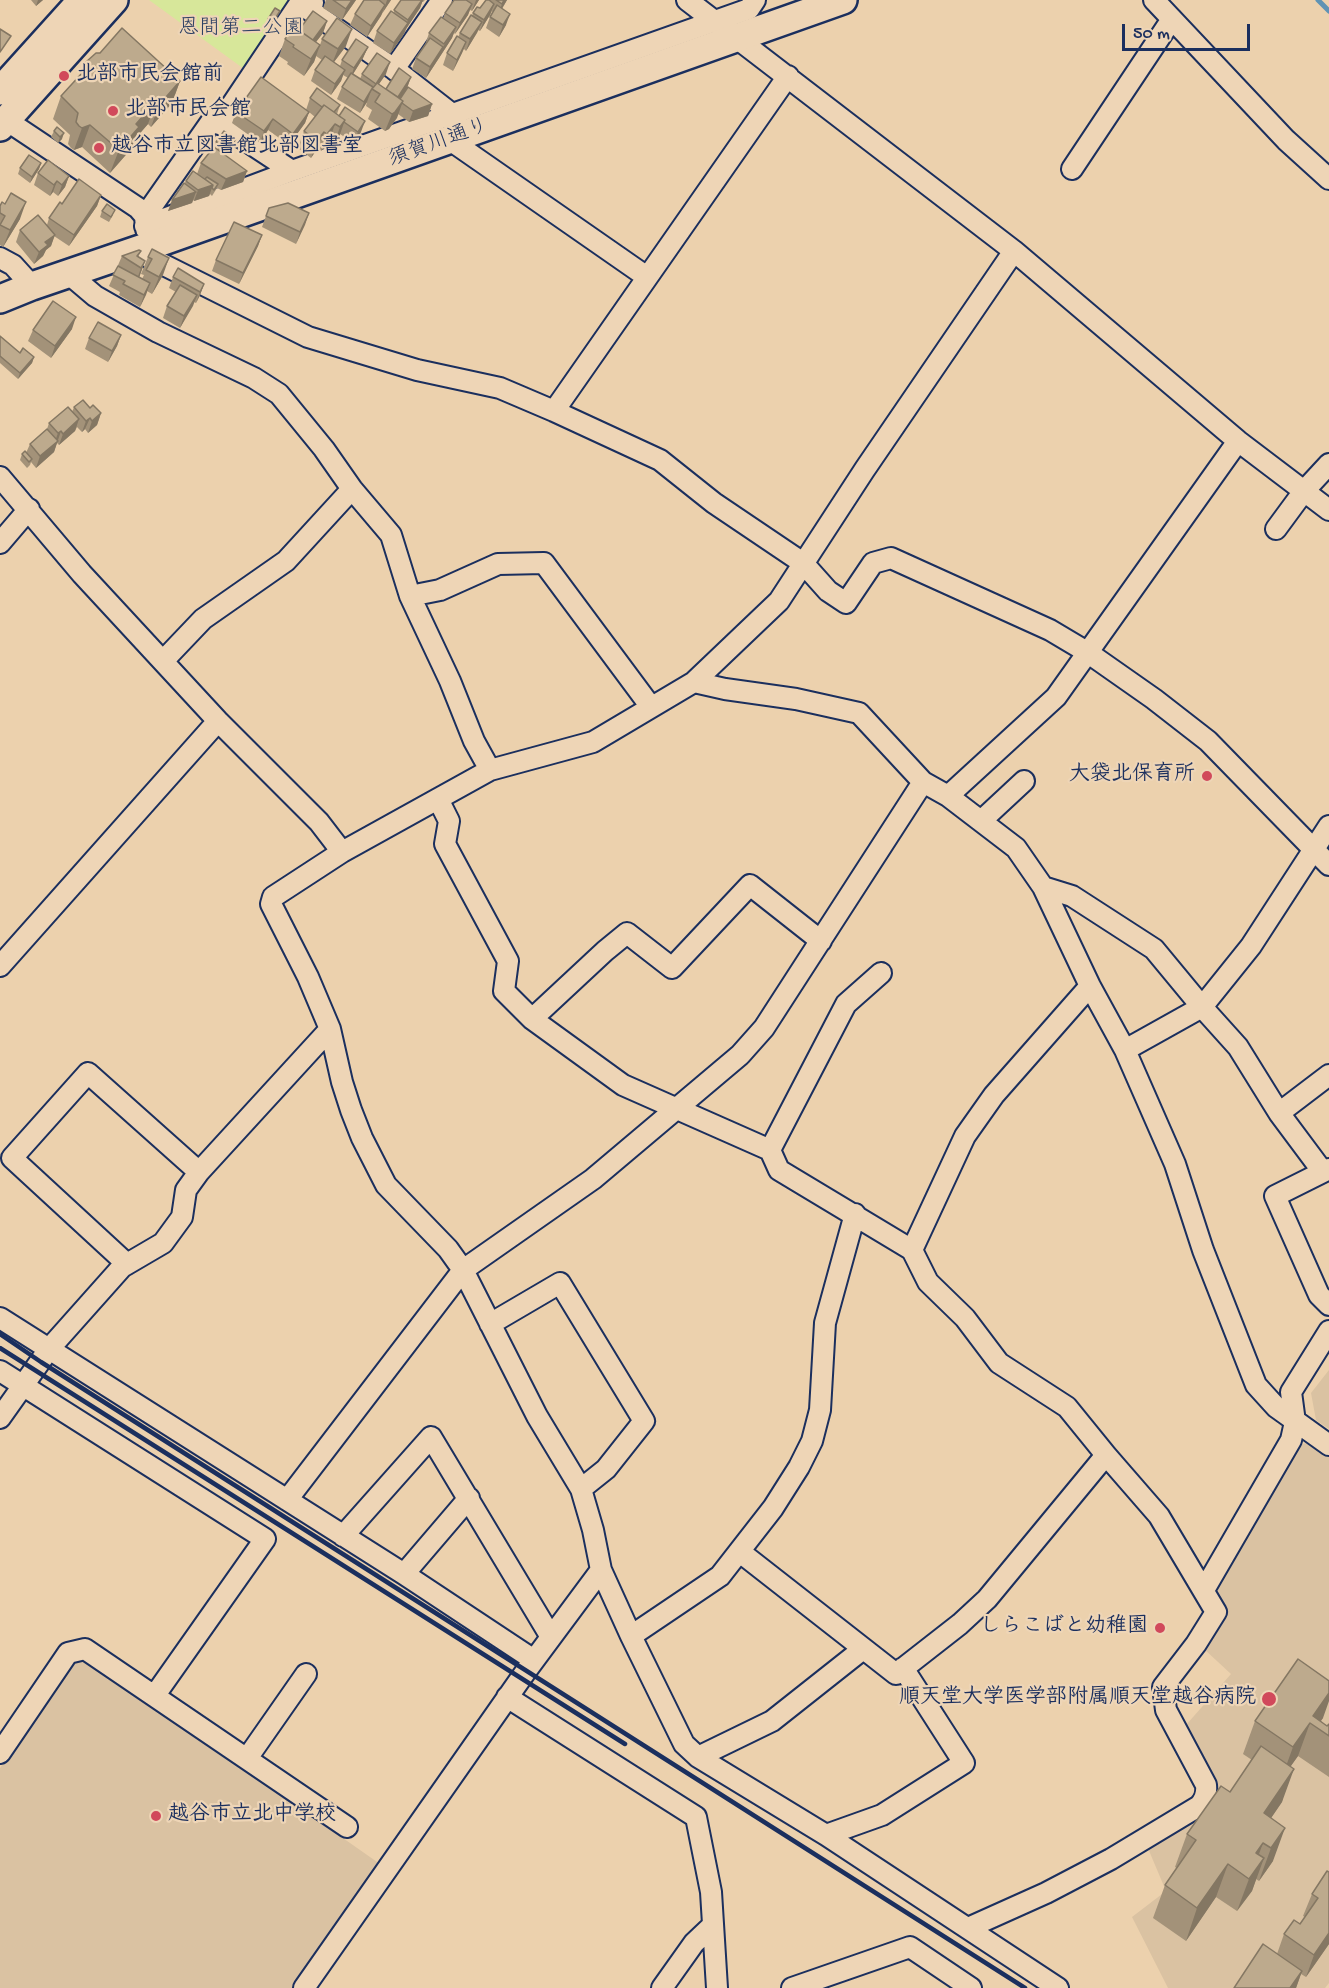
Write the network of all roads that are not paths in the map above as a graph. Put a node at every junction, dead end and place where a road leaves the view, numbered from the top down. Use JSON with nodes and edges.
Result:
{"nodes":[{"id":1,"x":114,"y":0,"type":"edge"},
{"id":2,"x":441,"y":0,"type":"edge"},
{"id":3,"x":687,"y":0,"type":"edge"},
{"id":4,"x":755,"y":0,"type":"edge"},
{"id":5,"x":843,"y":0,"type":"edge"},
{"id":6,"x":1154,"y":0,"type":"edge"},
{"id":7,"x":77,"y":2,"type":"edge"},
{"id":8,"x":312,"y":4,"type":"edge"},
{"id":9,"x":1172,"y":19,"type":"junction"},
{"id":10,"x":713,"y":21,"type":"junction"},
{"id":11,"x":736,"y":38,"type":"junction"},
{"id":12,"x":394,"y":69,"type":"junction"},
{"id":13,"x":788,"y":76,"type":"junction"},
{"id":14,"x":0,"y":91,"type":"edge"},
{"id":15,"x":3,"y":124,"type":"edge"},
{"id":16,"x":219,"y":124,"type":"junction"},
{"id":17,"x":455,"y":130,"type":"junction"},
{"id":18,"x":1072,"y":169,"type":"dead end"},
{"id":19,"x":292,"y":171,"type":"junction"},
{"id":20,"x":1329,"y":178,"type":"edge"},
{"id":21,"x":144,"y":235,"type":"junction"},
{"id":22,"x":1014,"y":250,"type":"junction"},
{"id":23,"x":0,"y":258,"type":"edge"},
{"id":24,"x":69,"y":274,"type":"junction"},
{"id":25,"x":647,"y":277,"type":"junction"},
{"id":26,"x":32,"y":286,"type":"junction"},
{"id":27,"x":0,"y":299,"type":"edge"},
{"id":28,"x":554,"y":411,"type":"junction"},
{"id":29,"x":1238,"y":441,"type":"junction"},
{"id":30,"x":1329,"y":464,"type":"edge"},
{"id":31,"x":0,"y":477,"type":"edge"},
{"id":32,"x":352,"y":489,"type":"junction"},
{"id":33,"x":1304,"y":492,"type":"junction"},
{"id":34,"x":29,"y":509,"type":"junction"},
{"id":35,"x":1329,"y":510,"type":"edge"},
{"id":36,"x":1276,"y":529,"type":"dead end"},
{"id":37,"x":0,"y":543,"type":"edge"},
{"id":38,"x":803,"y":563,"type":"junction"},
{"id":39,"x":410,"y":596,"type":"junction"},
{"id":40,"x":1087,"y":652,"type":"junction"},
{"id":41,"x":163,"y":661,"type":"junction"},
{"id":42,"x":694,"y":681,"type":"junction"},
{"id":43,"x":651,"y":707,"type":"junction"},
{"id":44,"x":218,"y":721,"type":"junction"},
{"id":45,"x":490,"y":770,"type":"junction"},
{"id":46,"x":1024,"y":781,"type":"dead end"},
{"id":47,"x":923,"y":782,"type":"junction"},
{"id":48,"x":948,"y":796,"type":"junction"},
{"id":49,"x":438,"y":799,"type":"junction"},
{"id":50,"x":981,"y":821,"type":"junction"},
{"id":51,"x":1329,"y":826,"type":"edge"},
{"id":52,"x":1313,"y":850,"type":"junction"},
{"id":53,"x":342,"y":852,"type":"junction"},
{"id":54,"x":1329,"y":865,"type":"edge"},
{"id":55,"x":1043,"y":887,"type":"junction"},
{"id":56,"x":821,"y":941,"type":"junction"},
{"id":57,"x":0,"y":966,"type":"edge"},
{"id":58,"x":881,"y":973,"type":"dead end"},
{"id":59,"x":1090,"y":986,"type":"junction"},
{"id":60,"x":1202,"y":1007,"type":"junction"},
{"id":61,"x":532,"y":1019,"type":"junction"},
{"id":62,"x":330,"y":1029,"type":"junction"},
{"id":63,"x":1125,"y":1050,"type":"junction"},
{"id":64,"x":1329,"y":1075,"type":"edge"},
{"id":65,"x":676,"y":1108,"type":"junction"},
{"id":66,"x":1279,"y":1113,"type":"junction"},
{"id":67,"x":770,"y":1150,"type":"junction"},
{"id":68,"x":1326,"y":1170,"type":"edge"},
{"id":69,"x":199,"y":1172,"type":"junction"},
{"id":70,"x":855,"y":1214,"type":"junction"},
{"id":71,"x":912,"y":1250,"type":"junction"},
{"id":72,"x":127,"y":1264,"type":"junction"},
{"id":73,"x":464,"y":1270,"type":"junction"},
{"id":74,"x":1329,"y":1305,"type":"edge"},
{"id":75,"x":0,"y":1318,"type":"edge"},
{"id":76,"x":490,"y":1324,"type":"junction"},
{"id":77,"x":1329,"y":1331,"type":"edge"},
{"id":78,"x":49,"y":1349,"type":"junction"},
{"id":79,"x":0,"y":1371,"type":"edge"},
{"id":80,"x":23,"y":1386,"type":"junction"},
{"id":81,"x":0,"y":1419,"type":"edge"},
{"id":82,"x":1295,"y":1422,"type":"junction"},
{"id":83,"x":1329,"y":1445,"type":"edge"},
{"id":84,"x":1106,"y":1455,"type":"junction"},
{"id":85,"x":580,"y":1489,"type":"junction"},
{"id":86,"x":469,"y":1498,"type":"junction"},
{"id":87,"x":287,"y":1500,"type":"junction"},
{"id":88,"x":343,"y":1536,"type":"junction"},
{"id":89,"x":740,"y":1552,"type":"junction"},
{"id":90,"x":601,"y":1570,"type":"junction"},
{"id":91,"x":404,"y":1574,"type":"junction"},
{"id":92,"x":1204,"y":1590,"type":"junction"},
{"id":93,"x":631,"y":1636,"type":"junction"},
{"id":94,"x":551,"y":1637,"type":"junction"},
{"id":95,"x":863,"y":1649,"type":"junction"},
{"id":96,"x":534,"y":1659,"type":"junction"},
{"id":97,"x":903,"y":1668,"type":"junction"},
{"id":98,"x":306,"y":1674,"type":"dead end"},
{"id":99,"x":155,"y":1695,"type":"junction"},
{"id":100,"x":507,"y":1698,"type":"junction"},
{"id":101,"x":0,"y":1753,"type":"edge"},
{"id":102,"x":248,"y":1757,"type":"junction"},
{"id":103,"x":698,"y":1757,"type":"junction"},
{"id":104,"x":347,"y":1827,"type":"dead end"},
{"id":105,"x":826,"y":1836,"type":"junction"},
{"id":106,"x":713,"y":1925,"type":"junction"},
{"id":107,"x":968,"y":1928,"type":"junction"},
{"id":108,"x":829,"y":1982,"type":"edge"},
{"id":109,"x":304,"y":1988,"type":"edge"},
{"id":110,"x":662,"y":1988,"type":"edge"},
{"id":111,"x":717,"y":1988,"type":"edge"},
{"id":112,"x":792,"y":1988,"type":"edge"},
{"id":113,"x":971,"y":1988,"type":"edge"},
{"id":114,"x":1059,"y":1988,"type":"edge"}],
"edges":[{"from":1,"to":15,"type":"street"},
{"from":2,"to":12,"type":"street"},
{"from":3,"to":10,"type":"street"},
{"from":4,"to":10,"type":"street"},
{"from":5,"to":11,"type":"street","name":"須賀川通り"},
{"from":6,"to":9,"type":"street"},
{"from":7,"to":14,"type":"street"},
{"from":8,"to":12,"type":"street"},
{"from":8,"to":16,"type":"street"},
{"from":9,"to":18,"type":"street"},
{"from":9,"to":20,"type":"street"},
{"from":10,"to":11,"type":"street"},
{"from":10,"to":17,"type":"street"},
{"from":11,"to":13,"type":"street"},
{"from":11,"to":17,"type":"street","name":"須賀川通り"},
{"from":12,"to":17,"type":"street"},
{"from":13,"to":22,"type":"street"},
{"from":13,"to":25,"type":"street"},
{"from":15,"to":21,"type":"street"},
{"from":16,"to":19,"type":"street"},
{"from":16,"to":21,"type":"street"},
{"from":17,"to":19,"type":"street"},
{"from":17,"to":21,"type":"street","name":"須賀川通り"},
{"from":17,"to":25,"type":"street"},
{"from":19,"to":21,"type":"street"},
{"from":21,"to":24,"type":"street","name":"須賀川通り"},
{"from":21,"to":28,"type":"street"},
{"from":22,"to":29,"type":"street"},
{"from":22,"to":38,"type":"street"},
{"from":23,"to":26,"type":"street"},
{"from":24,"to":26,"type":"street","name":"須賀川通り"},
{"from":24,"to":32,"type":"street"},
{"from":25,"to":28,"type":"street"},
{"from":26,"to":27,"type":"street","name":"須賀川通り"},
{"from":28,"to":38,"type":"street"},
{"from":29,"to":33,"type":"street"},
{"from":29,"to":40,"type":"street"},
{"from":30,"to":33,"type":"street"},
{"from":31,"to":34,"type":"street"},
{"from":32,"to":39,"type":"street"},
{"from":32,"to":41,"type":"street"},
{"from":33,"to":35,"type":"street"},
{"from":33,"to":36,"type":"street"},
{"from":34,"to":37,"type":"street"},
{"from":34,"to":41,"type":"street"},
{"from":38,"to":40,"type":"street"},
{"from":38,"to":42,"type":"street"},
{"from":39,"to":43,"type":"street"},
{"from":39,"to":45,"type":"street"},
{"from":40,"to":48,"type":"street"},
{"from":40,"to":52,"type":"street"},
{"from":41,"to":44,"type":"street"},
{"from":42,"to":43,"type":"street"},
{"from":42,"to":47,"type":"street"},
{"from":43,"to":45,"type":"street"},
{"from":44,"to":53,"type":"street"},
{"from":44,"to":57,"type":"street"},
{"from":45,"to":49,"type":"street"},
{"from":46,"to":50,"type":"street"},
{"from":47,"to":48,"type":"street"},
{"from":47,"to":56,"type":"street"},
{"from":48,"to":50,"type":"street"},
{"from":49,"to":53,"type":"street"},
{"from":49,"to":61,"type":"street"},
{"from":50,"to":55,"type":"street"},
{"from":51,"to":52,"type":"street"},
{"from":52,"to":54,"type":"street"},
{"from":52,"to":60,"type":"street"},
{"from":53,"to":62,"type":"street"},
{"from":55,"to":59,"type":"street"},
{"from":55,"to":60,"type":"street"},
{"from":56,"to":61,"type":"street"},
{"from":56,"to":65,"type":"street"},
{"from":58,"to":67,"type":"street"},
{"from":59,"to":63,"type":"street"},
{"from":59,"to":71,"type":"street"},
{"from":60,"to":63,"type":"street"},
{"from":60,"to":66,"type":"street"},
{"from":61,"to":65,"type":"street"},
{"from":62,"to":69,"type":"street"},
{"from":62,"to":73,"type":"street"},
{"from":63,"to":82,"type":"street"},
{"from":64,"to":66,"type":"street"},
{"from":65,"to":67,"type":"street"},
{"from":65,"to":73,"type":"street"},
{"from":66,"to":68,"type":"street"},
{"from":67,"to":70,"type":"street"},
{"from":68,"to":74,"type":"street"},
{"from":69,"to":72,"type":"street"},
{"from":69,"to":72,"type":"street"},
{"from":70,"to":71,"type":"street"},
{"from":70,"to":89,"type":"street"},
{"from":71,"to":84,"type":"street"},
{"from":72,"to":78,"type":"street"},
{"from":73,"to":76,"type":"street"},
{"from":73,"to":87,"type":"street"},
{"from":75,"to":78,"type":"street"},
{"from":76,"to":85,"type":"street"},
{"from":76,"to":85,"type":"street"},
{"from":77,"to":82,"type":"street"},
{"from":78,"to":80,"type":"street"},
{"from":78,"to":87,"type":"street"},
{"from":79,"to":80,"type":"street"},
{"from":80,"to":81,"type":"street"},
{"from":80,"to":99,"type":"street"},
{"from":82,"to":83,"type":"street"},
{"from":82,"to":92,"type":"street"},
{"from":84,"to":92,"type":"street"},
{"from":84,"to":97,"type":"street"},
{"from":85,"to":90,"type":"street"},
{"from":86,"to":88,"type":"street"},
{"from":86,"to":91,"type":"street"},
{"from":86,"to":94,"type":"street"},
{"from":87,"to":88,"type":"street"},
{"from":88,"to":91,"type":"street"},
{"from":89,"to":93,"type":"street"},
{"from":89,"to":95,"type":"street"},
{"from":90,"to":93,"type":"street"},
{"from":90,"to":94,"type":"street"},
{"from":91,"to":96,"type":"street"},
{"from":92,"to":107,"type":"street"},
{"from":93,"to":103,"type":"street"},
{"from":94,"to":96,"type":"street"},
{"from":95,"to":97,"type":"street"},
{"from":95,"to":103,"type":"street"},
{"from":96,"to":100,"type":"street"},
{"from":97,"to":105,"type":"street"},
{"from":98,"to":102,"type":"street"},
{"from":99,"to":101,"type":"street"},
{"from":99,"to":102,"type":"street"},
{"from":100,"to":106,"type":"street"},
{"from":100,"to":109,"type":"street"},
{"from":102,"to":104,"type":"street"},
{"from":103,"to":105,"type":"street"},
{"from":105,"to":107,"type":"street"},
{"from":106,"to":110,"type":"street"},
{"from":106,"to":111,"type":"street"},
{"from":107,"to":114,"type":"street"},
{"from":108,"to":112,"type":"street"},
{"from":108,"to":113,"type":"street"}]}
